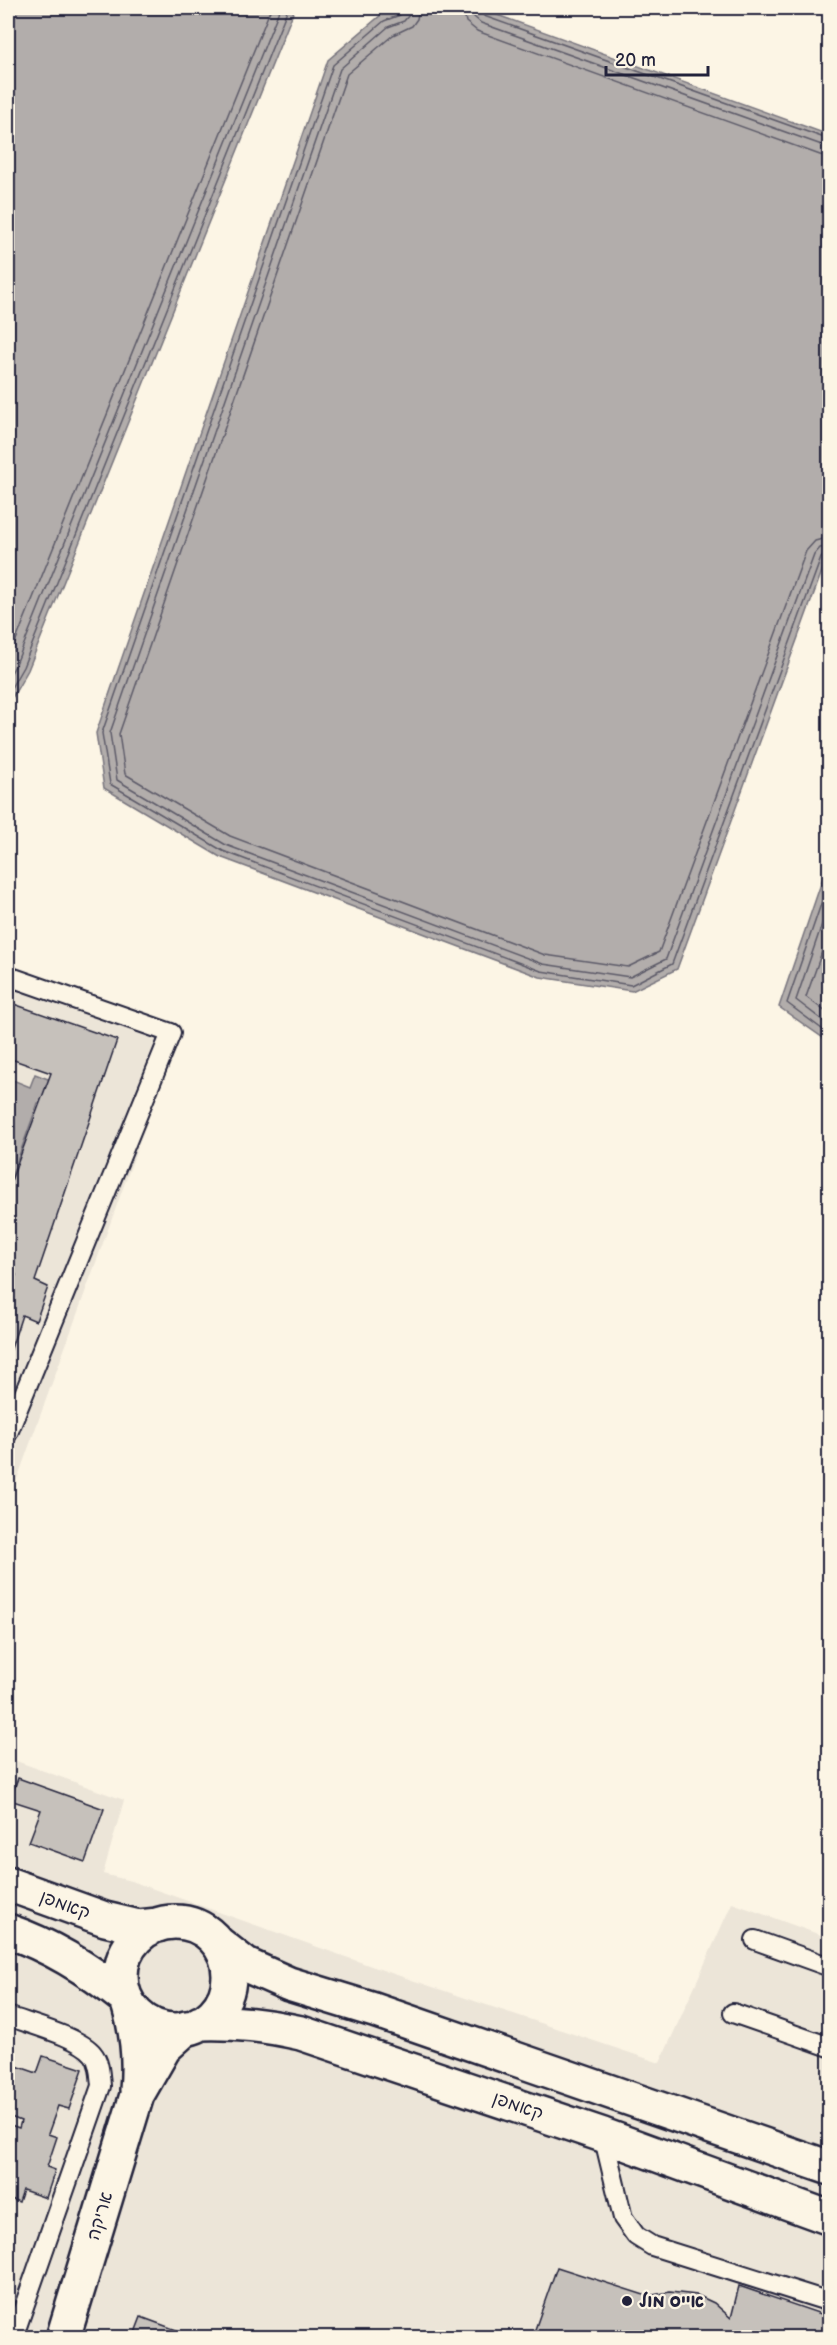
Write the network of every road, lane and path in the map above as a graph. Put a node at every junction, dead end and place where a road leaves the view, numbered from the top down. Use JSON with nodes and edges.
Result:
{"nodes":[{"id":1,"x":8,"y":976,"type":"edge"},
{"id":2,"x":8,"y":1433,"type":"edge"},
{"id":3,"x":8,"y":1884,"type":"edge"},
{"id":4,"x":158,"y":1925,"type":"junction"},
{"id":5,"x":8,"y":1931,"type":"edge"},
{"id":6,"x":755,"y":1940,"type":"dead end"},
{"id":7,"x":219,"y":1944,"type":"junction"},
{"id":8,"x":830,"y":1967,"type":"edge"},
{"id":9,"x":128,"y":2003,"type":"junction"},
{"id":10,"x":733,"y":2013,"type":"dead end"},
{"id":11,"x":8,"y":2016,"type":"edge"},
{"id":12,"x":193,"y":2026,"type":"junction"},
{"id":13,"x":830,"y":2047,"type":"edge"},
{"id":14,"x":137,"y":2095,"type":"junction"},
{"id":15,"x":603,"y":2135,"type":"junction"},
{"id":16,"x":830,"y":2168,"type":"edge"},
{"id":17,"x":830,"y":2218,"type":"edge"},
{"id":18,"x":830,"y":2302,"type":"edge"},
{"id":19,"x":13,"y":2337,"type":"edge"},
{"id":20,"x":63,"y":2337,"type":"edge"}],
"edges":[{"from":1,"to":2,"type":"lane"},
{"from":3,"to":4,"type":"street","name":"קאמפן"},
{"from":4,"to":7,"type":"street"},
{"from":4,"to":9,"type":"street"},
{"from":5,"to":9,"type":"street"},
{"from":6,"to":8,"type":"lane"},
{"from":7,"to":12,"type":"street"},
{"from":7,"to":16,"type":"street"},
{"from":9,"to":12,"type":"street"},
{"from":9,"to":14,"type":"street","name":"אריקה"},
{"from":10,"to":13,"type":"lane"},
{"from":11,"to":19,"type":"lane"},
{"from":12,"to":14,"type":"street","name":"אריקה"},
{"from":12,"to":15,"type":"street","name":"קאמפן"},
{"from":14,"to":20,"type":"street","name":"אריקה"},
{"from":15,"to":17,"type":"street","name":"קאמפן"},
{"from":15,"to":18,"type":"lane"}]}
